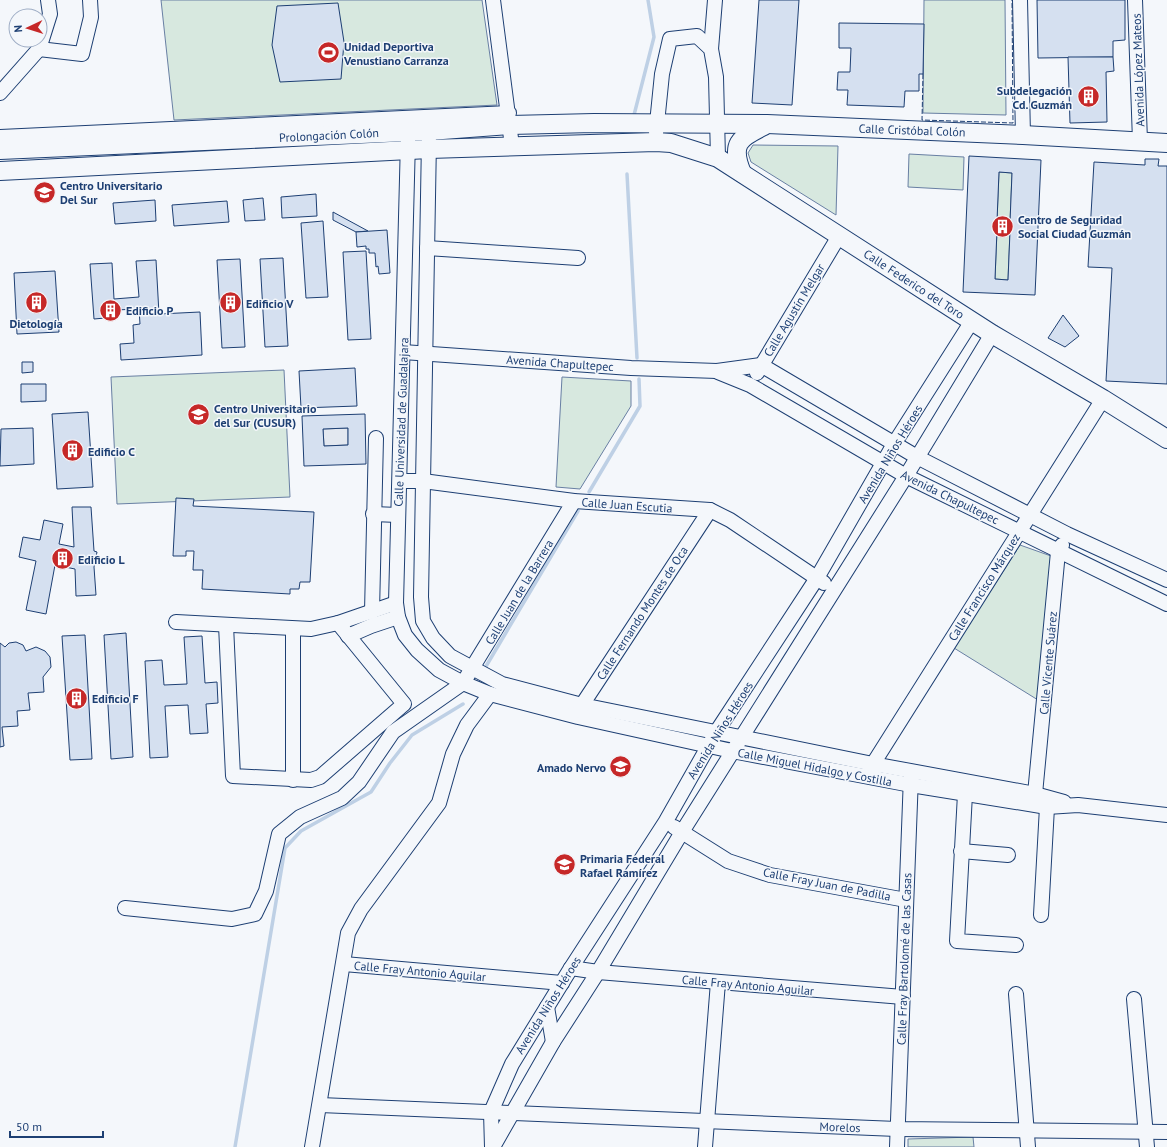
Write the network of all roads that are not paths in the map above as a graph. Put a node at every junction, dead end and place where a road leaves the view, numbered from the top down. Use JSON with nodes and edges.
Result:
{"nodes":[{"id":1,"x":48,"y":0,"type":"edge"},
{"id":2,"x":90,"y":0,"type":"edge"},
{"id":3,"x":494,"y":0,"type":"edge"},
{"id":4,"x":715,"y":0,"type":"edge"},
{"id":5,"x":1020,"y":0,"type":"edge"},
{"id":6,"x":1135,"y":0,"type":"edge"},
{"id":7,"x":39,"y":49,"type":"junction"},
{"id":8,"x":711,"y":49,"type":"junction"},
{"id":9,"x":0,"y":93,"type":"edge"},
{"id":10,"x":510,"y":119,"type":"junction"},
{"id":11,"x":657,"y":123,"type":"junction"},
{"id":12,"x":717,"y":124,"type":"junction"},
{"id":13,"x":767,"y":124,"type":"junction"},
{"id":14,"x":408,"y":131,"type":"junction"},
{"id":15,"x":429,"y":131,"type":"junction"},
{"id":16,"x":1023,"y":135,"type":"junction"},
{"id":17,"x":0,"y":137,"type":"edge"},
{"id":18,"x":1140,"y":141,"type":"junction"},
{"id":19,"x":656,"y":142,"type":"junction"},
{"id":20,"x":1167,"y":143,"type":"edge"},
{"id":21,"x":512,"y":146,"type":"junction"},
{"id":22,"x":429,"y":149,"type":"junction"},
{"id":23,"x":0,"y":150,"type":"edge"},
{"id":24,"x":408,"y":150,"type":"junction"},
{"id":25,"x":718,"y":158,"type":"junction"},
{"id":26,"x":0,"y":171,"type":"edge"},
{"id":27,"x":742,"y":173,"type":"junction"},
{"id":28,"x":839,"y":236,"type":"junction"},
{"id":29,"x":427,"y":248,"type":"junction"},
{"id":30,"x":578,"y":258,"type":"dead end"},
{"id":31,"x":972,"y":321,"type":"junction"},
{"id":32,"x":992,"y":334,"type":"junction"},
{"id":33,"x":403,"y":352,"type":"junction"},
{"id":34,"x":424,"y":353,"type":"junction"},
{"id":35,"x":760,"y":366,"type":"junction"},
{"id":36,"x":717,"y":372,"type":"junction"},
{"id":37,"x":750,"y":385,"type":"junction"},
{"id":38,"x":1103,"y":399,"type":"junction"},
{"id":39,"x":376,"y":438,"type":"dead end"},
{"id":40,"x":1167,"y":439,"type":"edge"},
{"id":41,"x":894,"y":444,"type":"junction"},
{"id":42,"x":917,"y":457,"type":"junction"},
{"id":43,"x":883,"y":464,"type":"junction"},
{"id":44,"x":906,"y":476,"type":"junction"},
{"id":45,"x":400,"y":481,"type":"junction"},
{"id":46,"x":423,"y":481,"type":"junction"},
{"id":47,"x":574,"y":501,"type":"junction"},
{"id":48,"x":710,"y":510,"type":"junction"},
{"id":49,"x":373,"y":514,"type":"junction"},
{"id":50,"x":398,"y":515,"type":"junction"},
{"id":51,"x":1029,"y":515,"type":"junction"},
{"id":52,"x":1019,"y":531,"type":"junction"},
{"id":53,"x":1067,"y":534,"type":"junction"},
{"id":54,"x":1058,"y":552,"type":"junction"},
{"id":55,"x":817,"y":578,"type":"junction"},
{"id":56,"x":1167,"y":580,"type":"edge"},
{"id":57,"x":833,"y":589,"type":"junction"},
{"id":58,"x":1167,"y":604,"type":"edge"},
{"id":59,"x":397,"y":610,"type":"junction"},
{"id":60,"x":372,"y":612,"type":"junction"},
{"id":61,"x":176,"y":622,"type":"dead end"},
{"id":62,"x":338,"y":623,"type":"junction"},
{"id":63,"x":226,"y":625,"type":"junction"},
{"id":64,"x":293,"y":629,"type":"junction"},
{"id":65,"x":348,"y":636,"type":"junction"},
{"id":66,"x":472,"y":669,"type":"junction"},
{"id":67,"x":463,"y":682,"type":"junction"},
{"id":68,"x":490,"y":694,"type":"junction"},
{"id":69,"x":580,"y":711,"type":"junction"},
{"id":70,"x":718,"y":731,"type":"junction"},
{"id":71,"x":741,"y":736,"type":"junction"},
{"id":72,"x":709,"y":746,"type":"junction"},
{"id":73,"x":732,"y":751,"type":"junction"},
{"id":74,"x":872,"y":771,"type":"junction"},
{"id":75,"x":911,"y":778,"type":"junction"},
{"id":76,"x":293,"y":780,"type":"junction"},
{"id":77,"x":965,"y":794,"type":"junction"},
{"id":78,"x":1035,"y":794,"type":"junction"},
{"id":79,"x":1078,"y":805,"type":"junction"},
{"id":80,"x":1047,"y":807,"type":"junction"},
{"id":81,"x":1167,"y":815,"type":"edge"},
{"id":82,"x":666,"y":821,"type":"junction"},
{"id":83,"x":682,"y":832,"type":"junction"},
{"id":84,"x":961,"y":851,"type":"junction"},
{"id":85,"x":1008,"y":855,"type":"dead end"},
{"id":86,"x":906,"y":900,"type":"junction"},
{"id":87,"x":125,"y":908,"type":"dead end"},
{"id":88,"x":1041,"y":915,"type":"dead end"},
{"id":89,"x":1016,"y":945,"type":"dead end"},
{"id":90,"x":344,"y":964,"type":"junction"},
{"id":91,"x":570,"y":968,"type":"junction"},
{"id":92,"x":598,"y":972,"type":"junction"},
{"id":93,"x":718,"y":982,"type":"junction"},
{"id":94,"x":562,"y":983,"type":"junction"},
{"id":95,"x":1016,"y":994,"type":"dead end"},
{"id":96,"x":902,"y":997,"type":"junction"},
{"id":97,"x":1134,"y":998,"type":"dead end"},
{"id":98,"x":547,"y":1007,"type":"junction"},
{"id":99,"x":553,"y":1042,"type":"junction"},
{"id":100,"x":320,"y":1105,"type":"junction"},
{"id":101,"x":491,"y":1112,"type":"junction"},
{"id":102,"x":512,"y":1113,"type":"junction"},
{"id":103,"x":707,"y":1121,"type":"junction"},
{"id":104,"x":897,"y":1129,"type":"junction"},
{"id":105,"x":1027,"y":1130,"type":"junction"},
{"id":106,"x":1145,"y":1132,"type":"junction"},
{"id":107,"x":1167,"y":1132,"type":"edge"},
{"id":108,"x":312,"y":1147,"type":"edge"},
{"id":109,"x":492,"y":1147,"type":"edge"},
{"id":110,"x":705,"y":1147,"type":"edge"},
{"id":111,"x":898,"y":1147,"type":"edge"},
{"id":112,"x":1028,"y":1147,"type":"edge"},
{"id":113,"x":1147,"y":1147,"type":"edge"}],
"edges":[{"from":1,"to":7,"type":"street"},
{"from":2,"to":7,"type":"street"},
{"from":3,"to":10,"type":"street"},
{"from":4,"to":8,"type":"street"},
{"from":5,"to":16,"type":"street"},
{"from":6,"to":18,"type":"street","name":"Avenida López Mateos"},
{"from":7,"to":9,"type":"street"},
{"from":8,"to":11,"type":"street"},
{"from":8,"to":12,"type":"street"},
{"from":10,"to":11,"type":"main road","name":"Prolongación Colón"},
{"from":10,"to":15,"type":"main road","name":"Prolongación Colón"},
{"from":10,"to":17,"type":"street","name":"Prolongación Colón"},
{"from":10,"to":21,"type":"street"},
{"from":11,"to":12,"type":"main road","name":"Calle Cristóbal Colón"},
{"from":11,"to":19,"type":"street"},
{"from":12,"to":13,"type":"main road","name":"Calle Cristóbal Colón"},
{"from":12,"to":25,"type":"street"},
{"from":13,"to":16,"type":"main road","name":"Calle Cristóbal Colón"},
{"from":13,"to":27,"type":"main road"},
{"from":14,"to":15,"type":"main road","name":"Prolongación Colón"},
{"from":14,"to":23,"type":"main road","name":"Prolongación Colón"},
{"from":14,"to":24,"type":"street","name":"Calle Universidad de Guadalajara"},
{"from":15,"to":22,"type":"street","name":"Calle Universidad de Guadalajara"},
{"from":16,"to":18,"type":"main road","name":"Calle Cristóbal Colón"},
{"from":18,"to":20,"type":"main road","name":"Calle Cristóbal Colón"},
{"from":19,"to":21,"type":"main road","name":"Prolongación Colón"},
{"from":19,"to":25,"type":"main road","name":"Calle Federico del Toro"},
{"from":21,"to":22,"type":"main road","name":"Prolongación Colón"},
{"from":22,"to":24,"type":"main road","name":"Prolongación Colón"},
{"from":22,"to":29,"type":"street","name":"Calle Universidad de Guadalajara"},
{"from":24,"to":26,"type":"main road","name":"Prolongación Colón"},
{"from":24,"to":33,"type":"street","name":"Calle Universidad de Guadalajara"},
{"from":25,"to":27,"type":"main road","name":"Calle Federico del Toro"},
{"from":27,"to":28,"type":"main road","name":"Calle Federico del Toro"},
{"from":28,"to":31,"type":"main road","name":"Calle Federico del Toro"},
{"from":28,"to":35,"type":"street","name":"Calle Agustín Melgar"},
{"from":29,"to":30,"type":"street"},
{"from":29,"to":34,"type":"street","name":"Calle Universidad de Guadalajara"},
{"from":31,"to":32,"type":"main road","name":"Calle Federico del Toro"},
{"from":31,"to":41,"type":"street","name":"Avenida Niños Héroes"},
{"from":32,"to":38,"type":"main road","name":"Calle Federico del Toro"},
{"from":32,"to":42,"type":"street","name":"Avenida Niños Héroes"},
{"from":33,"to":34,"type":"street","name":"Avenida Chapultepec"},
{"from":33,"to":45,"type":"street","name":"Calle Universidad de Guadalajara"},
{"from":34,"to":36,"type":"street","name":"Avenida Chapultepec"},
{"from":34,"to":46,"type":"street","name":"Calle Universidad de Guadalajara"},
{"from":35,"to":36,"type":"street","name":"Avenida Chapultepec"},
{"from":35,"to":37,"type":"street","name":"Calle Agustín Melgar"},
{"from":35,"to":41,"type":"street","name":"Avenida Chapultepec"},
{"from":36,"to":37,"type":"street","name":"Avenida Chapultepec"},
{"from":37,"to":43,"type":"street","name":"Avenida Chapultepec"},
{"from":38,"to":40,"type":"main road","name":"Calle Federico del Toro"},
{"from":38,"to":51,"type":"street","name":"Calle Francisco Márquez"},
{"from":39,"to":49,"type":"street"},
{"from":41,"to":42,"type":"street","name":"Avenida Chapultepec"},
{"from":41,"to":43,"type":"street","name":"Avenida Niños Héroes"},
{"from":42,"to":44,"type":"street","name":"Avenida Niños Héroes"},
{"from":42,"to":51,"type":"street","name":"Avenida Chapultepec"},
{"from":43,"to":44,"type":"street","name":"Avenida Chapultepec"},
{"from":43,"to":55,"type":"street","name":"Avenida Niños Héroes"},
{"from":44,"to":52,"type":"street","name":"Avenida Chapultepec"},
{"from":44,"to":57,"type":"street","name":"Avenida Niños Héroes"},
{"from":45,"to":46,"type":"street","name":"Calle Juan Escutia"},
{"from":45,"to":50,"type":"street","name":"Calle Universidad de Guadalajara"},
{"from":46,"to":47,"type":"street","name":"Calle Juan Escutia"},
{"from":46,"to":66,"type":"street","name":"Calle Universidad de Guadalajara"},
{"from":47,"to":48,"type":"street","name":"Calle Juan Escutia"},
{"from":47,"to":66,"type":"street","name":"Calle Juan de la Barrera"},
{"from":48,"to":55,"type":"street","name":"Calle Juan Escutia"},
{"from":48,"to":69,"type":"street","name":"Calle Fernando Montes de Oca"},
{"from":49,"to":50,"type":"street"},
{"from":49,"to":60,"type":"street"},
{"from":50,"to":59,"type":"street","name":"Calle Universidad de Guadalajara"},
{"from":51,"to":52,"type":"street","name":"Calle Francisco Márquez"},
{"from":51,"to":53,"type":"street","name":"Avenida Chapultepec"},
{"from":52,"to":54,"type":"street","name":"Avenida Chapultepec"},
{"from":52,"to":74,"type":"street","name":"Calle Francisco Márquez"},
{"from":53,"to":54,"type":"street","name":"Calle Vicente Suárez"},
{"from":53,"to":56,"type":"street","name":"Avenida Chapultepec"},
{"from":54,"to":58,"type":"street","name":"Avenida Chapultepec"},
{"from":54,"to":78,"type":"street","name":"Calle Vicente Suárez"},
{"from":55,"to":57,"type":"street","name":"Calle Juan Escutia"},
{"from":55,"to":70,"type":"street","name":"Avenida Niños Héroes"},
{"from":57,"to":71,"type":"street","name":"Avenida Niños Héroes"},
{"from":59,"to":60,"type":"street"},
{"from":59,"to":65,"type":"street"},
{"from":59,"to":67,"type":"street","name":"Calle Universidad de Guadalajara"},
{"from":60,"to":62,"type":"street"},
{"from":61,"to":63,"type":"street"},
{"from":62,"to":64,"type":"street"},
{"from":62,"to":65,"type":"street"},
{"from":63,"to":64,"type":"street"},
{"from":63,"to":76,"type":"street"},
{"from":64,"to":76,"type":"street"},
{"from":65,"to":76,"type":"street"},
{"from":66,"to":67,"type":"street","name":"Calle Juan de la Barrera"},
{"from":66,"to":69,"type":"street","name":"Calle Miguel Hidalgo y Costilla"},
{"from":67,"to":68,"type":"street","name":"Calle Miguel Hidalgo y Costilla"},
{"from":67,"to":87,"type":"street","name":"Calle Juan de la Barrera"},
{"from":68,"to":69,"type":"street","name":"Calle Miguel Hidalgo y Costilla"},
{"from":68,"to":90,"type":"street"},
{"from":69,"to":70,"type":"street","name":"Calle Miguel Hidalgo y Costilla"},
{"from":69,"to":72,"type":"street","name":"Calle Miguel Hidalgo y Costilla"},
{"from":70,"to":71,"type":"street","name":"Calle Miguel Hidalgo y Costilla"},
{"from":70,"to":72,"type":"street","name":"Avenida Niños Héroes"},
{"from":71,"to":73,"type":"street","name":"Avenida Niños Héroes"},
{"from":71,"to":74,"type":"street","name":"Calle Miguel Hidalgo y Costilla"},
{"from":72,"to":73,"type":"street","name":"Calle Miguel Hidalgo y Costilla"},
{"from":72,"to":82,"type":"street","name":"Avenida Niños Héroes"},
{"from":73,"to":74,"type":"street","name":"Calle Miguel Hidalgo y Costilla"},
{"from":73,"to":83,"type":"street","name":"Avenida Niños Héroes"},
{"from":74,"to":75,"type":"street","name":"Calle Miguel Hidalgo y Costilla"},
{"from":75,"to":77,"type":"street","name":"Calle Miguel Hidalgo y Costilla"},
{"from":75,"to":78,"type":"street","name":"Calle Miguel Hidalgo y Costilla"},
{"from":75,"to":86,"type":"street","name":"Calle Fray Bartolomé de las Casas"},
{"from":77,"to":80,"type":"street","name":"Calle Miguel Hidalgo y Costilla"},
{"from":77,"to":84,"type":"street"},
{"from":78,"to":79,"type":"street","name":"Calle Miguel Hidalgo y Costilla"},
{"from":78,"to":80,"type":"street"},
{"from":79,"to":80,"type":"street","name":"Calle Miguel Hidalgo y Costilla"},
{"from":79,"to":81,"type":"street","name":"Calle Miguel Hidalgo y Costilla"},
{"from":80,"to":88,"type":"street"},
{"from":82,"to":83,"type":"street","name":"Calle Fray Juan de Padilla"},
{"from":82,"to":91,"type":"street","name":"Avenida Niños Héroes"},
{"from":83,"to":86,"type":"street","name":"Calle Fray Juan de Padilla"},
{"from":83,"to":92,"type":"street","name":"Avenida Niños Héroes"},
{"from":84,"to":85,"type":"street"},
{"from":84,"to":89,"type":"street"},
{"from":86,"to":96,"type":"street","name":"Calle Fray Bartolomé de las Casas"},
{"from":90,"to":94,"type":"street","name":"Calle Fray Antonio Aguilar"},
{"from":90,"to":100,"type":"street","name":"Calle Fray Antonio Aguilar"},
{"from":91,"to":92,"type":"street","name":"Calle Fray Antonio Aguilar"},
{"from":91,"to":94,"type":"street","name":"Avenida Niños Héroes"},
{"from":92,"to":93,"type":"street","name":"Calle Fray Antonio Aguilar"},
{"from":92,"to":99,"type":"street","name":"Avenida Niños Héroes"},
{"from":93,"to":96,"type":"street","name":"Calle Fray Antonio Aguilar"},
{"from":93,"to":103,"type":"street"},
{"from":94,"to":98,"type":"street","name":"Avenida Niños Héroes"},
{"from":95,"to":105,"type":"street"},
{"from":96,"to":104,"type":"street","name":"Calle Fray Bartolomé de las Casas"},
{"from":97,"to":106,"type":"street"},
{"from":98,"to":99,"type":"street"},
{"from":98,"to":101,"type":"street","name":"Avenida Niños Héroes"},
{"from":99,"to":102,"type":"street","name":"Avenida Niños Héroes"},
{"from":100,"to":101,"type":"street","name":"Morelos"},
{"from":100,"to":108,"type":"street","name":"Calle Fray Antonio Aguilar"},
{"from":101,"to":102,"type":"street","name":"Morelos"},
{"from":101,"to":109,"type":"street","name":"Avenida Niños Héroes"},
{"from":102,"to":103,"type":"street","name":"Morelos"},
{"from":102,"to":109,"type":"street","name":"Avenida Niños Héroes"},
{"from":103,"to":104,"type":"street","name":"Morelos"},
{"from":103,"to":110,"type":"street"},
{"from":104,"to":105,"type":"street","name":"Morelos"},
{"from":104,"to":111,"type":"street","name":"Calle Fray Bartolomé de las Casas"},
{"from":105,"to":106,"type":"street","name":"Morelos"},
{"from":105,"to":112,"type":"street"},
{"from":106,"to":107,"type":"street","name":"Morelos"},
{"from":106,"to":113,"type":"street"}]}
